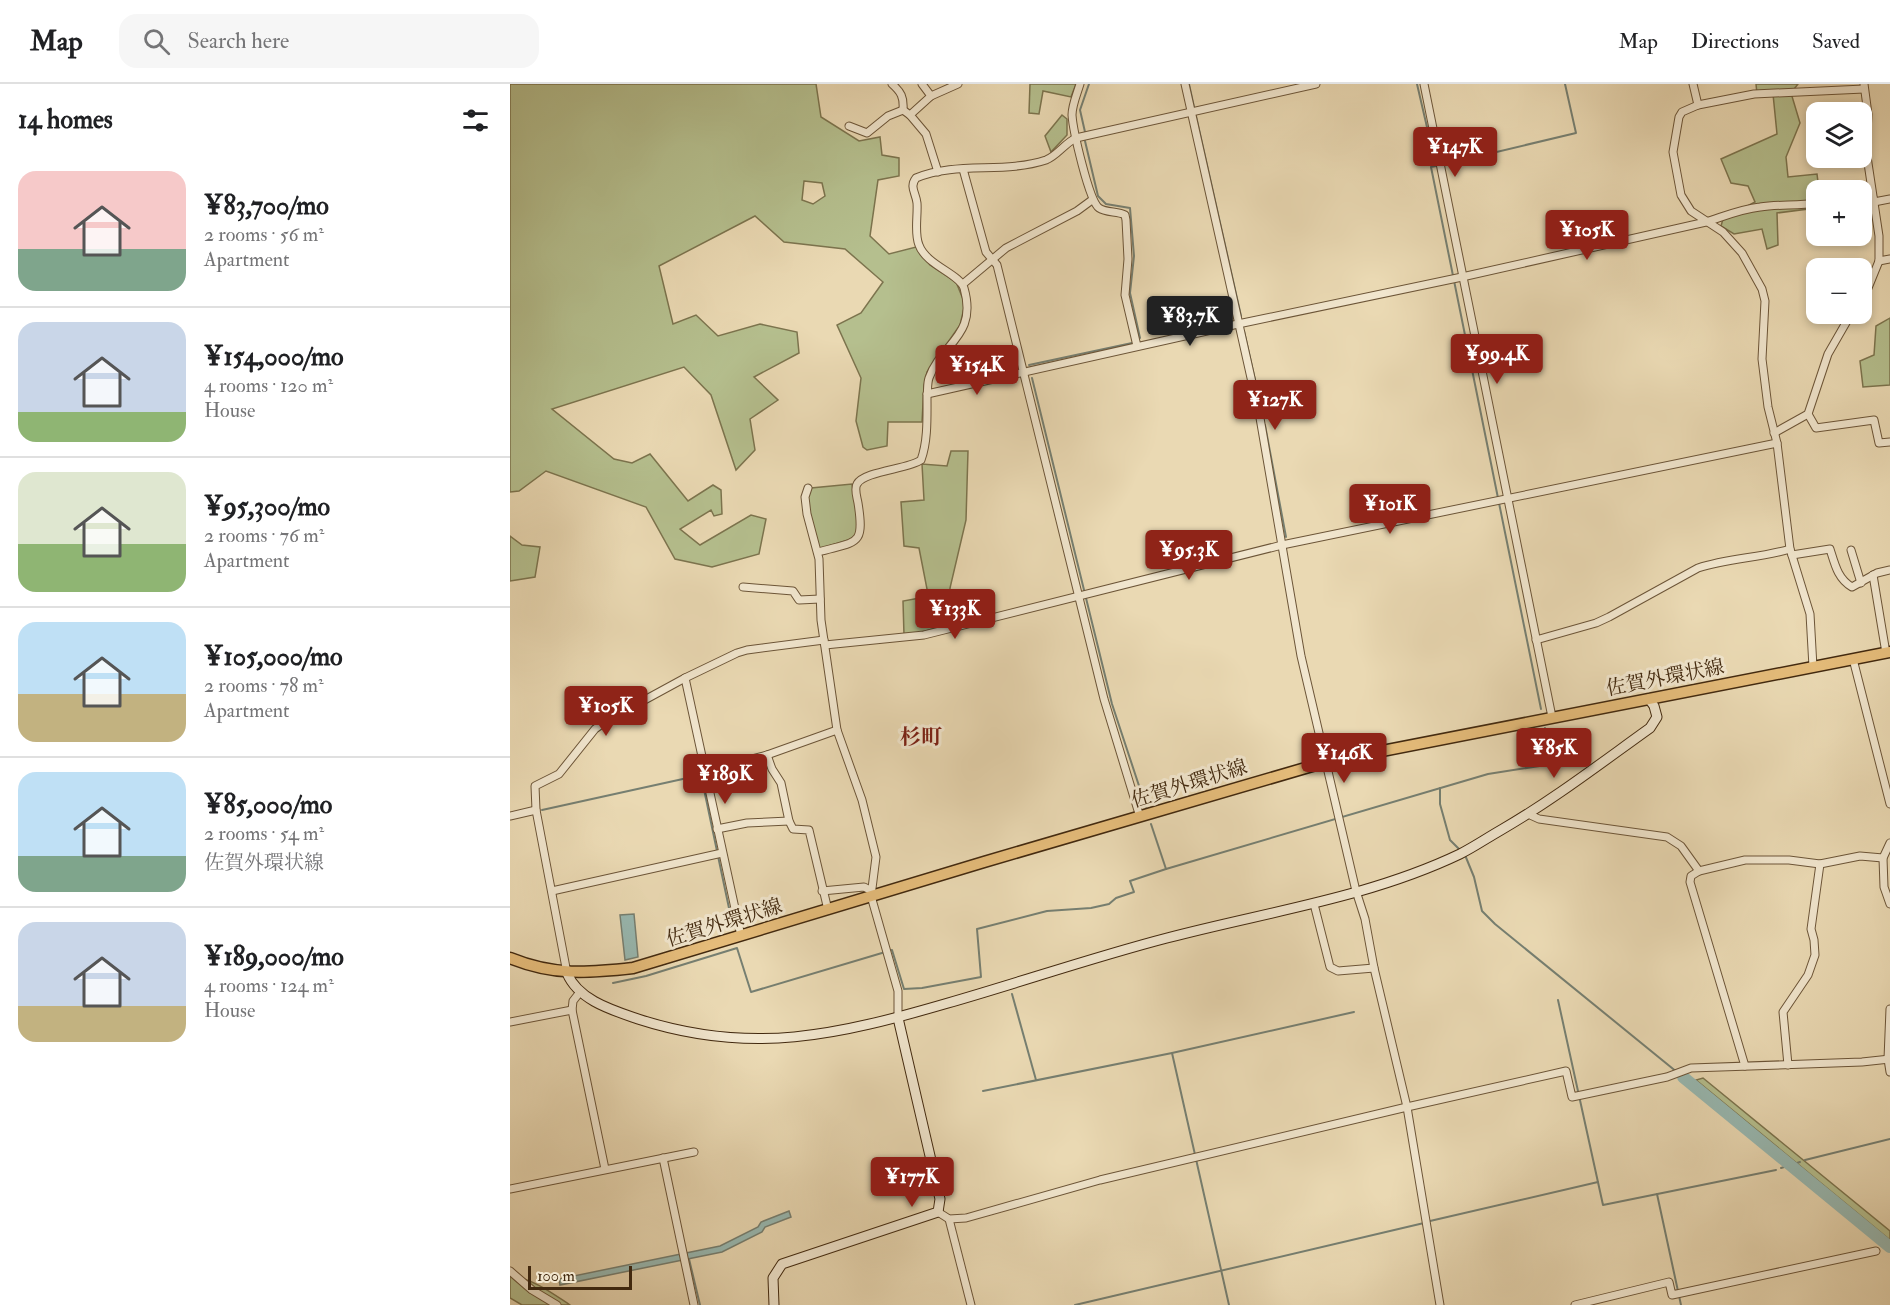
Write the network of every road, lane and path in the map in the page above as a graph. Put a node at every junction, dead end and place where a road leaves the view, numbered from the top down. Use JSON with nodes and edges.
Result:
{"nodes":[{"id":1,"x":891,"y":84,"type":"edge"},
{"id":2,"x":922,"y":84,"type":"edge"},
{"id":3,"x":958,"y":84,"type":"edge"},
{"id":4,"x":1080,"y":84,"type":"edge"},
{"id":5,"x":1185,"y":84,"type":"edge"},
{"id":6,"x":1316,"y":84,"type":"edge"},
{"id":7,"x":1424,"y":84,"type":"edge"},
{"id":8,"x":1693,"y":84,"type":"edge"},
{"id":9,"x":1864,"y":86,"type":"edge"},
{"id":10,"x":931,"y":96,"type":"junction"},
{"id":11,"x":1698,"y":105,"type":"junction"},
{"id":12,"x":903,"y":110,"type":"junction"},
{"id":13,"x":1191,"y":112,"type":"junction"},
{"id":14,"x":910,"y":115,"type":"junction"},
{"id":15,"x":849,"y":126,"type":"dead end"},
{"id":16,"x":1076,"y":138,"type":"junction"},
{"id":17,"x":963,"y":169,"type":"junction"},
{"id":18,"x":938,"y":172,"type":"junction"},
{"id":19,"x":1890,"y":199,"type":"edge"},
{"id":20,"x":1092,"y":200,"type":"junction"},
{"id":21,"x":1874,"y":200,"type":"junction"},
{"id":22,"x":1806,"y":205,"type":"edge"},
{"id":23,"x":1706,"y":222,"type":"junction"},
{"id":24,"x":992,"y":259,"type":"junction"},
{"id":25,"x":1890,"y":259,"type":"edge"},
{"id":26,"x":1879,"y":261,"type":"junction"},
{"id":27,"x":1462,"y":277,"type":"junction"},
{"id":28,"x":1872,"y":278,"type":"edge"},
{"id":29,"x":963,"y":284,"type":"junction"},
{"id":30,"x":1238,"y":324,"type":"junction"},
{"id":31,"x":1845,"y":324,"type":"edge"},
{"id":32,"x":1137,"y":346,"type":"junction"},
{"id":33,"x":1022,"y":373,"type":"junction"},
{"id":34,"x":927,"y":394,"type":"junction"},
{"id":35,"x":1808,"y":414,"type":"junction"},
{"id":36,"x":1774,"y":433,"type":"junction"},
{"id":37,"x":1890,"y":442,"type":"edge"},
{"id":38,"x":1777,"y":443,"type":"junction"},
{"id":39,"x":808,"y":488,"type":"dead end"},
{"id":40,"x":1509,"y":498,"type":"junction"},
{"id":41,"x":1281,"y":545,"type":"junction"},
{"id":42,"x":1851,"y":550,"type":"dead end"},
{"id":43,"x":818,"y":552,"type":"junction"},
{"id":44,"x":1791,"y":552,"type":"junction"},
{"id":45,"x":1890,"y":570,"type":"edge"},
{"id":46,"x":1873,"y":575,"type":"junction"},
{"id":47,"x":1861,"y":583,"type":"junction"},
{"id":48,"x":743,"y":587,"type":"dead end"},
{"id":49,"x":1078,"y":597,"type":"junction"},
{"id":50,"x":820,"y":599,"type":"junction"},
{"id":51,"x":1536,"y":640,"type":"junction"},
{"id":52,"x":825,"y":643,"type":"junction"},
{"id":53,"x":1888,"y":653,"type":"edge"},
{"id":54,"x":1853,"y":659,"type":"junction"},
{"id":55,"x":1813,"y":667,"type":"junction"},
{"id":56,"x":685,"y":678,"type":"junction"},
{"id":57,"x":1649,"y":699,"type":"junction"},
{"id":58,"x":1552,"y":717,"type":"junction"},
{"id":59,"x":837,"y":730,"type":"junction"},
{"id":60,"x":767,"y":755,"type":"junction"},
{"id":61,"x":1326,"y":762,"type":"junction"},
{"id":62,"x":705,"y":771,"type":"junction"},
{"id":63,"x":1890,"y":802,"type":"edge"},
{"id":64,"x":536,"y":810,"type":"junction"},
{"id":65,"x":1528,"y":814,"type":"junction"},
{"id":66,"x":510,"y":816,"type":"edge"},
{"id":67,"x":1140,"y":817,"type":"junction"},
{"id":68,"x":789,"y":821,"type":"junction"},
{"id":69,"x":717,"y":829,"type":"junction"},
{"id":70,"x":1890,"y":846,"type":"edge"},
{"id":71,"x":722,"y":853,"type":"junction"},
{"id":72,"x":1883,"y":858,"type":"junction"},
{"id":73,"x":1820,"y":864,"type":"junction"},
{"id":74,"x":1699,"y":871,"type":"junction"},
{"id":75,"x":552,"y":891,"type":"junction"},
{"id":76,"x":822,"y":891,"type":"junction"},
{"id":77,"x":1356,"y":891,"type":"junction"},
{"id":78,"x":871,"y":893,"type":"junction"},
{"id":79,"x":1314,"y":904,"type":"junction"},
{"id":80,"x":1890,"y":904,"type":"edge"},
{"id":81,"x":828,"y":909,"type":"junction"},
{"id":82,"x":741,"y":936,"type":"junction"},
{"id":83,"x":510,"y":958,"type":"edge"},
{"id":84,"x":1374,"y":968,"type":"junction"},
{"id":85,"x":567,"y":973,"type":"junction"},
{"id":86,"x":580,"y":992,"type":"junction"},
{"id":87,"x":1890,"y":1009,"type":"edge"},
{"id":88,"x":572,"y":1010,"type":"junction"},
{"id":89,"x":898,"y":1018,"type":"junction"},
{"id":90,"x":510,"y":1022,"type":"edge"},
{"id":91,"x":1889,"y":1059,"type":"edge"},
{"id":92,"x":1788,"y":1065,"type":"junction"},
{"id":93,"x":1746,"y":1066,"type":"junction"},
{"id":94,"x":1890,"y":1072,"type":"edge"},
{"id":95,"x":1407,"y":1107,"type":"junction"},
{"id":96,"x":694,"y":1152,"type":"dead end"},
{"id":97,"x":663,"y":1158,"type":"junction"},
{"id":98,"x":605,"y":1169,"type":"junction"},
{"id":99,"x":510,"y":1189,"type":"edge"},
{"id":100,"x":938,"y":1212,"type":"junction"},
{"id":101,"x":949,"y":1219,"type":"junction"},
{"id":102,"x":1876,"y":1251,"type":"dead end"},
{"id":103,"x":510,"y":1271,"type":"edge"},
{"id":104,"x":556,"y":1305,"type":"edge"},
{"id":105,"x":694,"y":1305,"type":"edge"},
{"id":106,"x":774,"y":1305,"type":"edge"},
{"id":107,"x":971,"y":1305,"type":"edge"},
{"id":108,"x":1440,"y":1305,"type":"edge"},
{"id":109,"x":1575,"y":1305,"type":"edge"}],
"edges":[{"from":1,"to":12,"type":"street"},
{"from":2,"to":10,"type":"street"},
{"from":3,"to":10,"type":"street"},
{"from":4,"to":16,"type":"street"},
{"from":5,"to":13,"type":"street"},
{"from":6,"to":13,"type":"street"},
{"from":7,"to":27,"type":"street"},
{"from":8,"to":11,"type":"street"},
{"from":9,"to":11,"type":"street"},
{"from":9,"to":21,"type":"street"},
{"from":10,"to":14,"type":"street"},
{"from":11,"to":23,"type":"street"},
{"from":12,"to":14,"type":"street"},
{"from":12,"to":15,"type":"street"},
{"from":13,"to":16,"type":"street"},
{"from":13,"to":30,"type":"street"},
{"from":14,"to":18,"type":"street"},
{"from":16,"to":17,"type":"street"},
{"from":16,"to":20,"type":"street"},
{"from":17,"to":18,"type":"street"},
{"from":17,"to":24,"type":"street"},
{"from":18,"to":29,"type":"street"},
{"from":19,"to":21,"type":"street"},
{"from":20,"to":24,"type":"street"},
{"from":20,"to":32,"type":"street"},
{"from":21,"to":26,"type":"street"},
{"from":22,"to":23,"type":"street"},
{"from":23,"to":27,"type":"street"},
{"from":23,"to":36,"type":"street"},
{"from":24,"to":29,"type":"street"},
{"from":24,"to":33,"type":"street"},
{"from":25,"to":26,"type":"street"},
{"from":26,"to":28,"type":"street"},
{"from":27,"to":30,"type":"street"},
{"from":27,"to":40,"type":"street"},
{"from":29,"to":34,"type":"street"},
{"from":30,"to":32,"type":"street"},
{"from":30,"to":41,"type":"street"},
{"from":31,"to":35,"type":"street"},
{"from":32,"to":33,"type":"street"},
{"from":33,"to":34,"type":"street"},
{"from":33,"to":49,"type":"street"},
{"from":34,"to":43,"type":"street"},
{"from":35,"to":36,"type":"street"},
{"from":35,"to":37,"type":"street"},
{"from":36,"to":38,"type":"street"},
{"from":38,"to":40,"type":"street"},
{"from":38,"to":44,"type":"street"},
{"from":39,"to":43,"type":"street"},
{"from":40,"to":41,"type":"street"},
{"from":40,"to":51,"type":"street"},
{"from":41,"to":49,"type":"street"},
{"from":41,"to":61,"type":"street"},
{"from":42,"to":47,"type":"street"},
{"from":43,"to":50,"type":"street"},
{"from":44,"to":47,"type":"street"},
{"from":44,"to":51,"type":"street"},
{"from":44,"to":55,"type":"street"},
{"from":45,"to":46,"type":"street"},
{"from":46,"to":47,"type":"street"},
{"from":46,"to":53,"type":"street"},
{"from":48,"to":50,"type":"street"},
{"from":49,"to":52,"type":"street"},
{"from":49,"to":67,"type":"street"},
{"from":50,"to":52,"type":"street"},
{"from":51,"to":58,"type":"street"},
{"from":52,"to":56,"type":"street"},
{"from":52,"to":59,"type":"street"},
{"from":53,"to":54,"type":"main road","name":"佐賀外環状線"},
{"from":54,"to":55,"type":"main road","name":"佐賀外環状線"},
{"from":54,"to":63,"type":"street"},
{"from":55,"to":57,"type":"main road","name":"佐賀外環状線"},
{"from":56,"to":62,"type":"street"},
{"from":56,"to":64,"type":"street"},
{"from":57,"to":58,"type":"main road","name":"佐賀外環状線"},
{"from":57,"to":65,"type":"street"},
{"from":58,"to":61,"type":"main road","name":"佐賀外環状線"},
{"from":59,"to":60,"type":"street"},
{"from":59,"to":78,"type":"street"},
{"from":60,"to":62,"type":"street"},
{"from":60,"to":68,"type":"street"},
{"from":61,"to":67,"type":"main road","name":"佐賀外環状線"},
{"from":61,"to":77,"type":"street"},
{"from":62,"to":69,"type":"street"},
{"from":64,"to":66,"type":"street"},
{"from":64,"to":75,"type":"street"},
{"from":65,"to":74,"type":"street"},
{"from":65,"to":77,"type":"street"},
{"from":67,"to":78,"type":"main road","name":"佐賀外環状線"},
{"from":68,"to":69,"type":"street"},
{"from":68,"to":76,"type":"street"},
{"from":69,"to":71,"type":"street"},
{"from":70,"to":72,"type":"street"},
{"from":71,"to":75,"type":"street"},
{"from":71,"to":82,"type":"street"},
{"from":72,"to":73,"type":"street"},
{"from":72,"to":80,"type":"street"},
{"from":73,"to":74,"type":"street"},
{"from":73,"to":92,"type":"street"},
{"from":74,"to":93,"type":"street"},
{"from":75,"to":85,"type":"street"},
{"from":76,"to":78,"type":"street"},
{"from":76,"to":81,"type":"street"},
{"from":77,"to":79,"type":"street"},
{"from":77,"to":84,"type":"street"},
{"from":78,"to":81,"type":"main road","name":"佐賀外環状線"},
{"from":78,"to":89,"type":"street"},
{"from":79,"to":84,"type":"street"},
{"from":79,"to":89,"type":"street"},
{"from":81,"to":82,"type":"main road","name":"佐賀外環状線"},
{"from":82,"to":85,"type":"main road","name":"佐賀外環状線"},
{"from":83,"to":85,"type":"main road","name":"佐賀外環状線"},
{"from":84,"to":95,"type":"street"},
{"from":85,"to":86,"type":"street"},
{"from":86,"to":88,"type":"street"},
{"from":86,"to":89,"type":"street"},
{"from":87,"to":91,"type":"street"},
{"from":88,"to":90,"type":"street"},
{"from":88,"to":98,"type":"street"},
{"from":89,"to":100,"type":"street"},
{"from":91,"to":92,"type":"street"},
{"from":91,"to":94,"type":"street"},
{"from":92,"to":93,"type":"street"},
{"from":93,"to":95,"type":"street"},
{"from":95,"to":101,"type":"street"},
{"from":95,"to":108,"type":"street"},
{"from":96,"to":97,"type":"street"},
{"from":97,"to":98,"type":"street"},
{"from":97,"to":105,"type":"street"},
{"from":98,"to":99,"type":"street"},
{"from":100,"to":101,"type":"street"},
{"from":100,"to":106,"type":"street"},
{"from":101,"to":107,"type":"street"},
{"from":102,"to":109,"type":"street"},
{"from":103,"to":104,"type":"street"}]}
